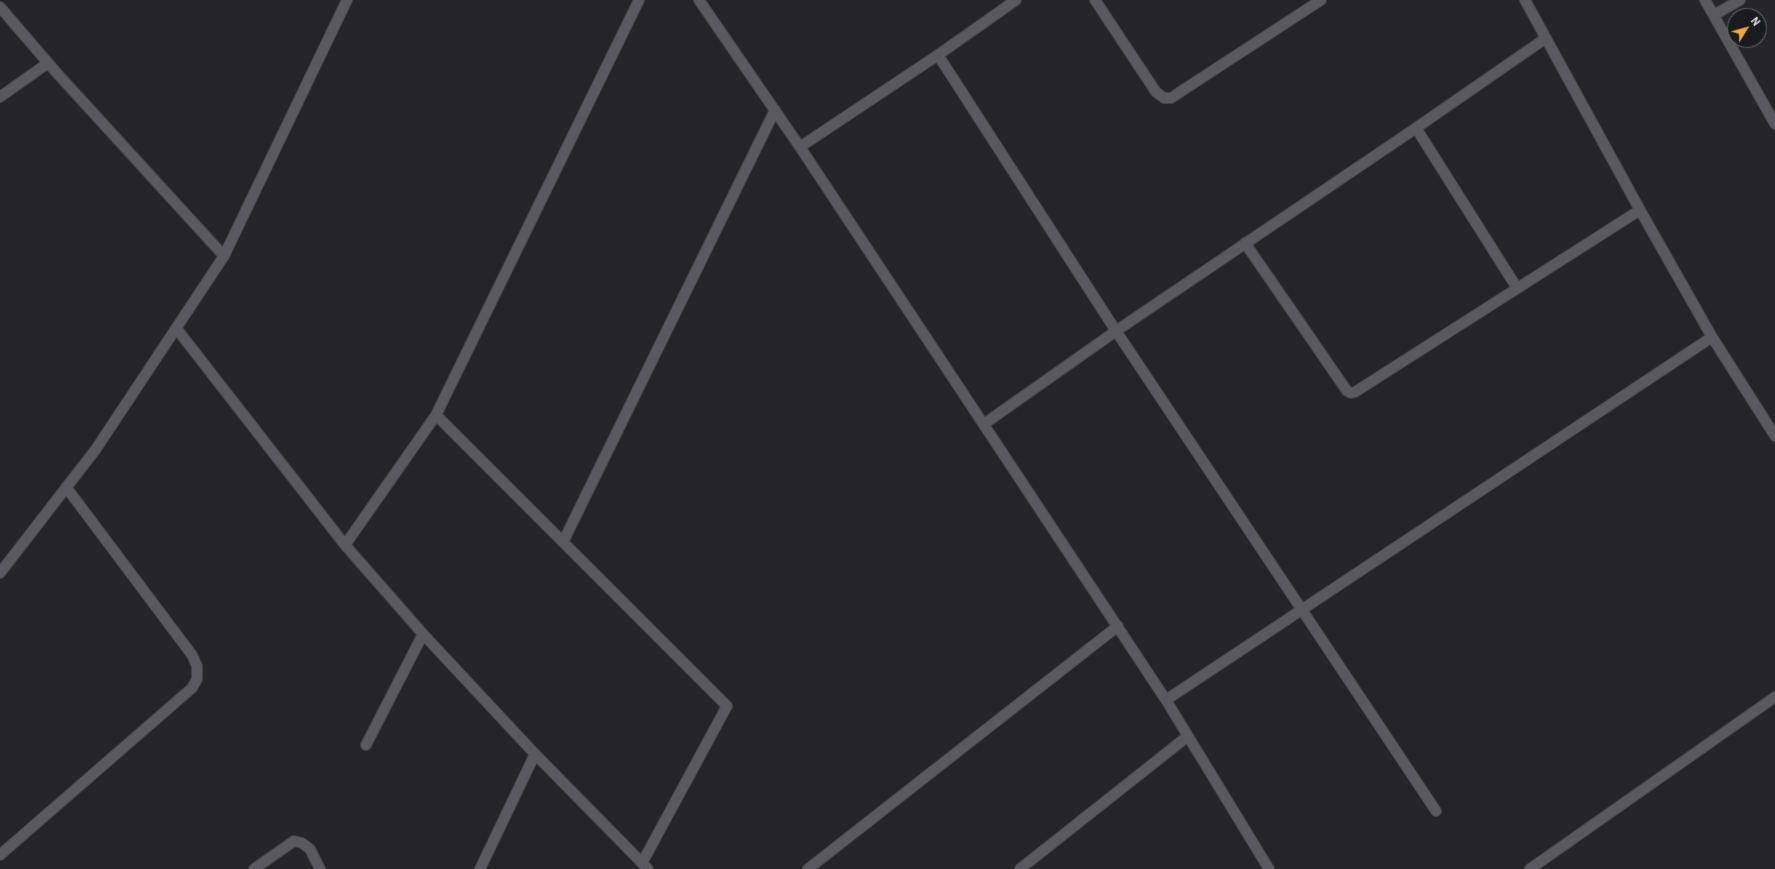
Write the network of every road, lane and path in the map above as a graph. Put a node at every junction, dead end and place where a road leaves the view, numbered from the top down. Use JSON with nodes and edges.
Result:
{"nodes":[{"id":1,"x":347,"y":0,"type":"edge"},
{"id":2,"x":639,"y":0,"type":"edge"},
{"id":3,"x":699,"y":0,"type":"edge"},
{"id":4,"x":1016,"y":0,"type":"edge"},
{"id":5,"x":1095,"y":0,"type":"edge"},
{"id":6,"x":1321,"y":0,"type":"edge"},
{"id":7,"x":1525,"y":0,"type":"edge"},
{"id":8,"x":1705,"y":0,"type":"edge"},
{"id":9,"x":1740,"y":0,"type":"edge"},
{"id":10,"x":0,"y":8,"type":"edge"},
{"id":11,"x":1714,"y":15,"type":"junction"},
{"id":12,"x":1546,"y":38,"type":"junction"},
{"id":13,"x":938,"y":55,"type":"junction"},
{"id":14,"x":48,"y":63,"type":"junction"},
{"id":15,"x":0,"y":97,"type":"edge"},
{"id":16,"x":775,"y":110,"type":"junction"},
{"id":17,"x":1775,"y":124,"type":"edge"},
{"id":18,"x":1416,"y":128,"type":"junction"},
{"id":19,"x":800,"y":148,"type":"junction"},
{"id":20,"x":1640,"y":210,"type":"junction"},
{"id":21,"x":1245,"y":243,"type":"junction"},
{"id":22,"x":224,"y":256,"type":"junction"},
{"id":23,"x":1517,"y":288,"type":"junction"},
{"id":24,"x":176,"y":328,"type":"junction"},
{"id":25,"x":1116,"y":331,"type":"junction"},
{"id":26,"x":1712,"y":337,"type":"junction"},
{"id":27,"x":436,"y":415,"type":"junction"},
{"id":28,"x":984,"y":424,"type":"junction"},
{"id":29,"x":1775,"y":436,"type":"edge"},
{"id":30,"x":66,"y":487,"type":"junction"},
{"id":31,"x":563,"y":542,"type":"junction"},
{"id":32,"x":345,"y":545,"type":"junction"},
{"id":33,"x":0,"y":573,"type":"edge"},
{"id":34,"x":1302,"y":610,"type":"junction"},
{"id":35,"x":1118,"y":626,"type":"junction"},
{"id":36,"x":423,"y":634,"type":"junction"},
{"id":37,"x":1775,"y":697,"type":"edge"},
{"id":38,"x":1166,"y":700,"type":"junction"},
{"id":39,"x":1188,"y":736,"type":"junction"},
{"id":40,"x":366,"y":744,"type":"dead end"},
{"id":41,"x":535,"y":754,"type":"junction"},
{"id":42,"x":1436,"y":811,"type":"dead end"},
{"id":43,"x":0,"y":855,"type":"edge"},
{"id":44,"x":646,"y":866,"type":"edge"},
{"id":45,"x":254,"y":869,"type":"edge"},
{"id":46,"x":320,"y":869,"type":"edge"},
{"id":47,"x":480,"y":869,"type":"edge"},
{"id":48,"x":808,"y":869,"type":"edge"},
{"id":49,"x":1020,"y":869,"type":"edge"},
{"id":50,"x":1269,"y":869,"type":"edge"},
{"id":51,"x":1530,"y":869,"type":"edge"}],
"edges":[{"from":1,"to":22,"type":"street"},
{"from":2,"to":27,"type":"street"},
{"from":3,"to":16,"type":"street"},
{"from":4,"to":13,"type":"street"},
{"from":5,"to":6,"type":"street"},
{"from":7,"to":12,"type":"street"},
{"from":8,"to":11,"type":"street"},
{"from":9,"to":11,"type":"street"},
{"from":10,"to":14,"type":"street"},
{"from":11,"to":17,"type":"street"},
{"from":12,"to":18,"type":"street"},
{"from":12,"to":20,"type":"street"},
{"from":13,"to":19,"type":"street"},
{"from":13,"to":25,"type":"street"},
{"from":14,"to":15,"type":"street"},
{"from":14,"to":22,"type":"street"},
{"from":16,"to":19,"type":"street"},
{"from":16,"to":31,"type":"street"},
{"from":18,"to":21,"type":"street"},
{"from":18,"to":23,"type":"street"},
{"from":19,"to":28,"type":"street"},
{"from":20,"to":23,"type":"street"},
{"from":20,"to":26,"type":"street"},
{"from":21,"to":23,"type":"street"},
{"from":21,"to":25,"type":"street"},
{"from":22,"to":24,"type":"street"},
{"from":24,"to":30,"type":"street"},
{"from":24,"to":32,"type":"street"},
{"from":25,"to":28,"type":"street"},
{"from":25,"to":34,"type":"street"},
{"from":26,"to":29,"type":"street"},
{"from":26,"to":34,"type":"street"},
{"from":27,"to":31,"type":"street"},
{"from":27,"to":32,"type":"street"},
{"from":28,"to":35,"type":"street"},
{"from":30,"to":33,"type":"street"},
{"from":30,"to":43,"type":"street"},
{"from":31,"to":44,"type":"street"},
{"from":32,"to":36,"type":"street"},
{"from":34,"to":38,"type":"street"},
{"from":34,"to":42,"type":"street"},
{"from":35,"to":38,"type":"street"},
{"from":35,"to":48,"type":"street"},
{"from":36,"to":40,"type":"street"},
{"from":36,"to":41,"type":"street"},
{"from":37,"to":51,"type":"street"},
{"from":38,"to":39,"type":"street"},
{"from":39,"to":49,"type":"street"},
{"from":39,"to":50,"type":"street"},
{"from":41,"to":44,"type":"street"},
{"from":41,"to":47,"type":"street"},
{"from":45,"to":46,"type":"street"}]}
